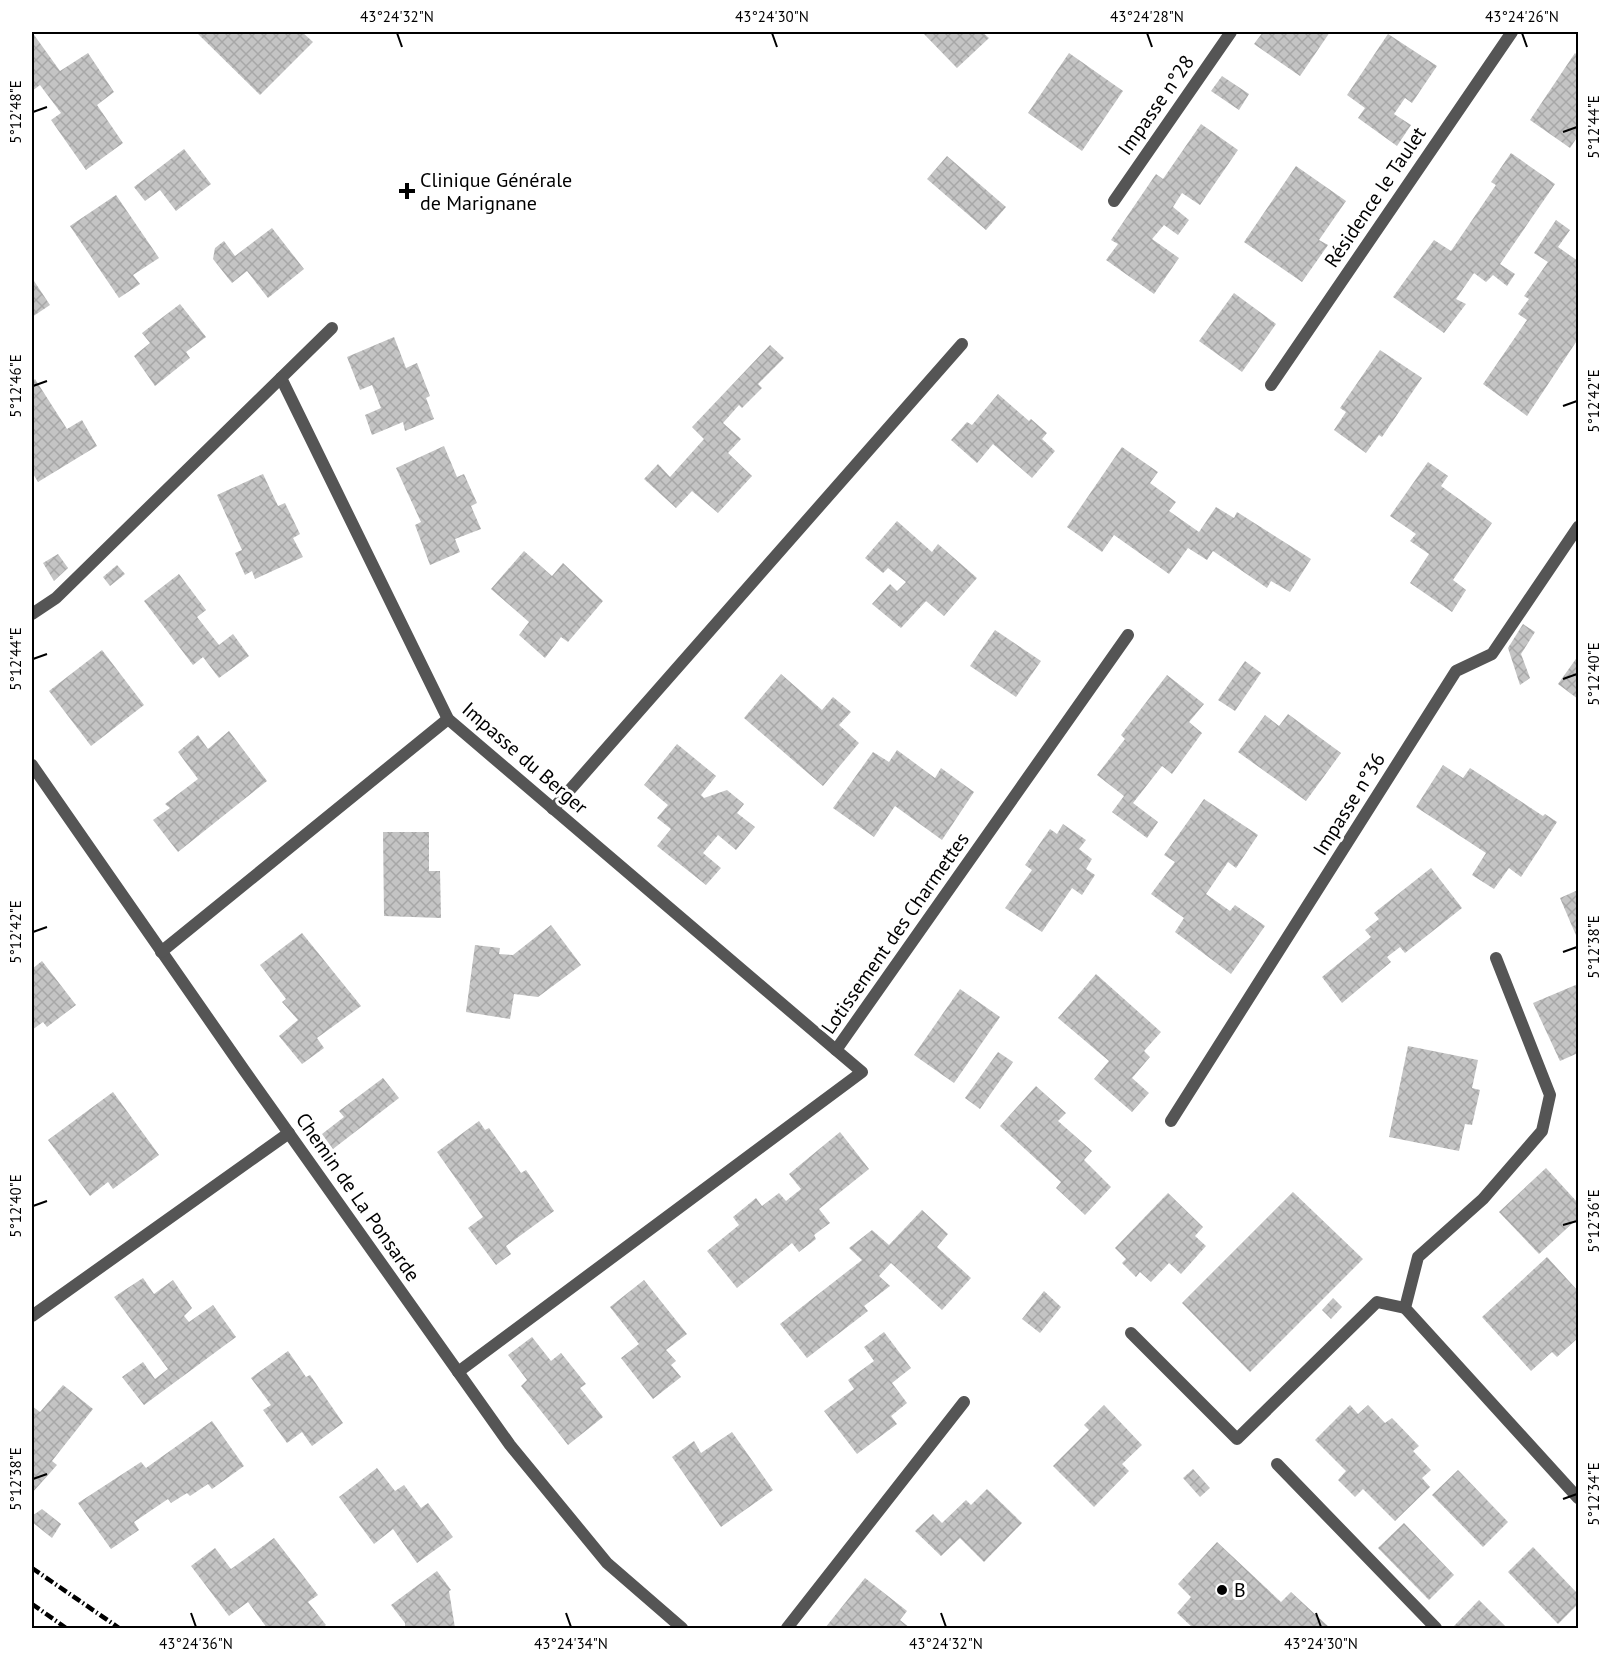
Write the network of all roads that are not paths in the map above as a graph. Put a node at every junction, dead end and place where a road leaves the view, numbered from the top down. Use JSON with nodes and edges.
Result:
{"nodes":[{"id":1,"x":1231,"y":32,"type":"edge"},
{"id":2,"x":1512,"y":32,"type":"edge"},
{"id":3,"x":1114,"y":201,"type":"dead end"},
{"id":4,"x":332,"y":328,"type":"dead end"},
{"id":5,"x":962,"y":344,"type":"dead end"},
{"id":6,"x":281,"y":378,"type":"junction"},
{"id":7,"x":1271,"y":385,"type":"dead end"},
{"id":8,"x":1578,"y":527,"type":"edge"},
{"id":9,"x":32,"y":614,"type":"edge"},
{"id":10,"x":1128,"y":635,"type":"dead end"},
{"id":11,"x":448,"y":719,"type":"junction"},
{"id":12,"x":32,"y":765,"type":"edge"},
{"id":13,"x":553,"y":809,"type":"junction"},
{"id":14,"x":162,"y":952,"type":"junction"},
{"id":15,"x":1496,"y":958,"type":"dead end"},
{"id":16,"x":836,"y":1050,"type":"junction"},
{"id":17,"x":1171,"y":1121,"type":"dead end"},
{"id":18,"x":289,"y":1133,"type":"junction"},
{"id":19,"x":1405,"y":1308,"type":"junction"},
{"id":20,"x":32,"y":1316,"type":"edge"},
{"id":21,"x":1131,"y":1333,"type":"dead end"},
{"id":22,"x":458,"y":1372,"type":"junction"},
{"id":23,"x":964,"y":1402,"type":"dead end"},
{"id":24,"x":1277,"y":1464,"type":"dead end"},
{"id":25,"x":1578,"y":1498,"type":"edge"},
{"id":26,"x":682,"y":1629,"type":"edge"},
{"id":27,"x":787,"y":1629,"type":"edge"},
{"id":28,"x":1436,"y":1629,"type":"edge"}],
"edges":[{"from":1,"to":3,"type":"street","name":"Impasse n°28"},
{"from":2,"to":7,"type":"street","name":"Résidence le Taulet"},
{"from":4,"to":6,"type":"street"},
{"from":5,"to":13,"type":"street"},
{"from":6,"to":9,"type":"street"},
{"from":6,"to":11,"type":"street","name":"Impasse du Berger"},
{"from":8,"to":17,"type":"street","name":"Impasse n°36"},
{"from":10,"to":16,"type":"street","name":"Lotissement des Charmettes"},
{"from":11,"to":13,"type":"street","name":"Impasse du Berger"},
{"from":11,"to":14,"type":"street"},
{"from":12,"to":14,"type":"street","name":"Chemin de La Ponsarde"},
{"from":13,"to":16,"type":"street","name":"Impasse du Berger"},
{"from":14,"to":18,"type":"street","name":"Chemin de La Ponsarde"},
{"from":15,"to":19,"type":"street"},
{"from":16,"to":22,"type":"street","name":"Lotissement des Charmettes"},
{"from":18,"to":20,"type":"street"},
{"from":18,"to":22,"type":"street","name":"Chemin de La Ponsarde"},
{"from":19,"to":21,"type":"street"},
{"from":19,"to":25,"type":"street"},
{"from":22,"to":26,"type":"street","name":"Chemin de La Ponsarde"},
{"from":23,"to":27,"type":"street"},
{"from":24,"to":28,"type":"street"}]}
